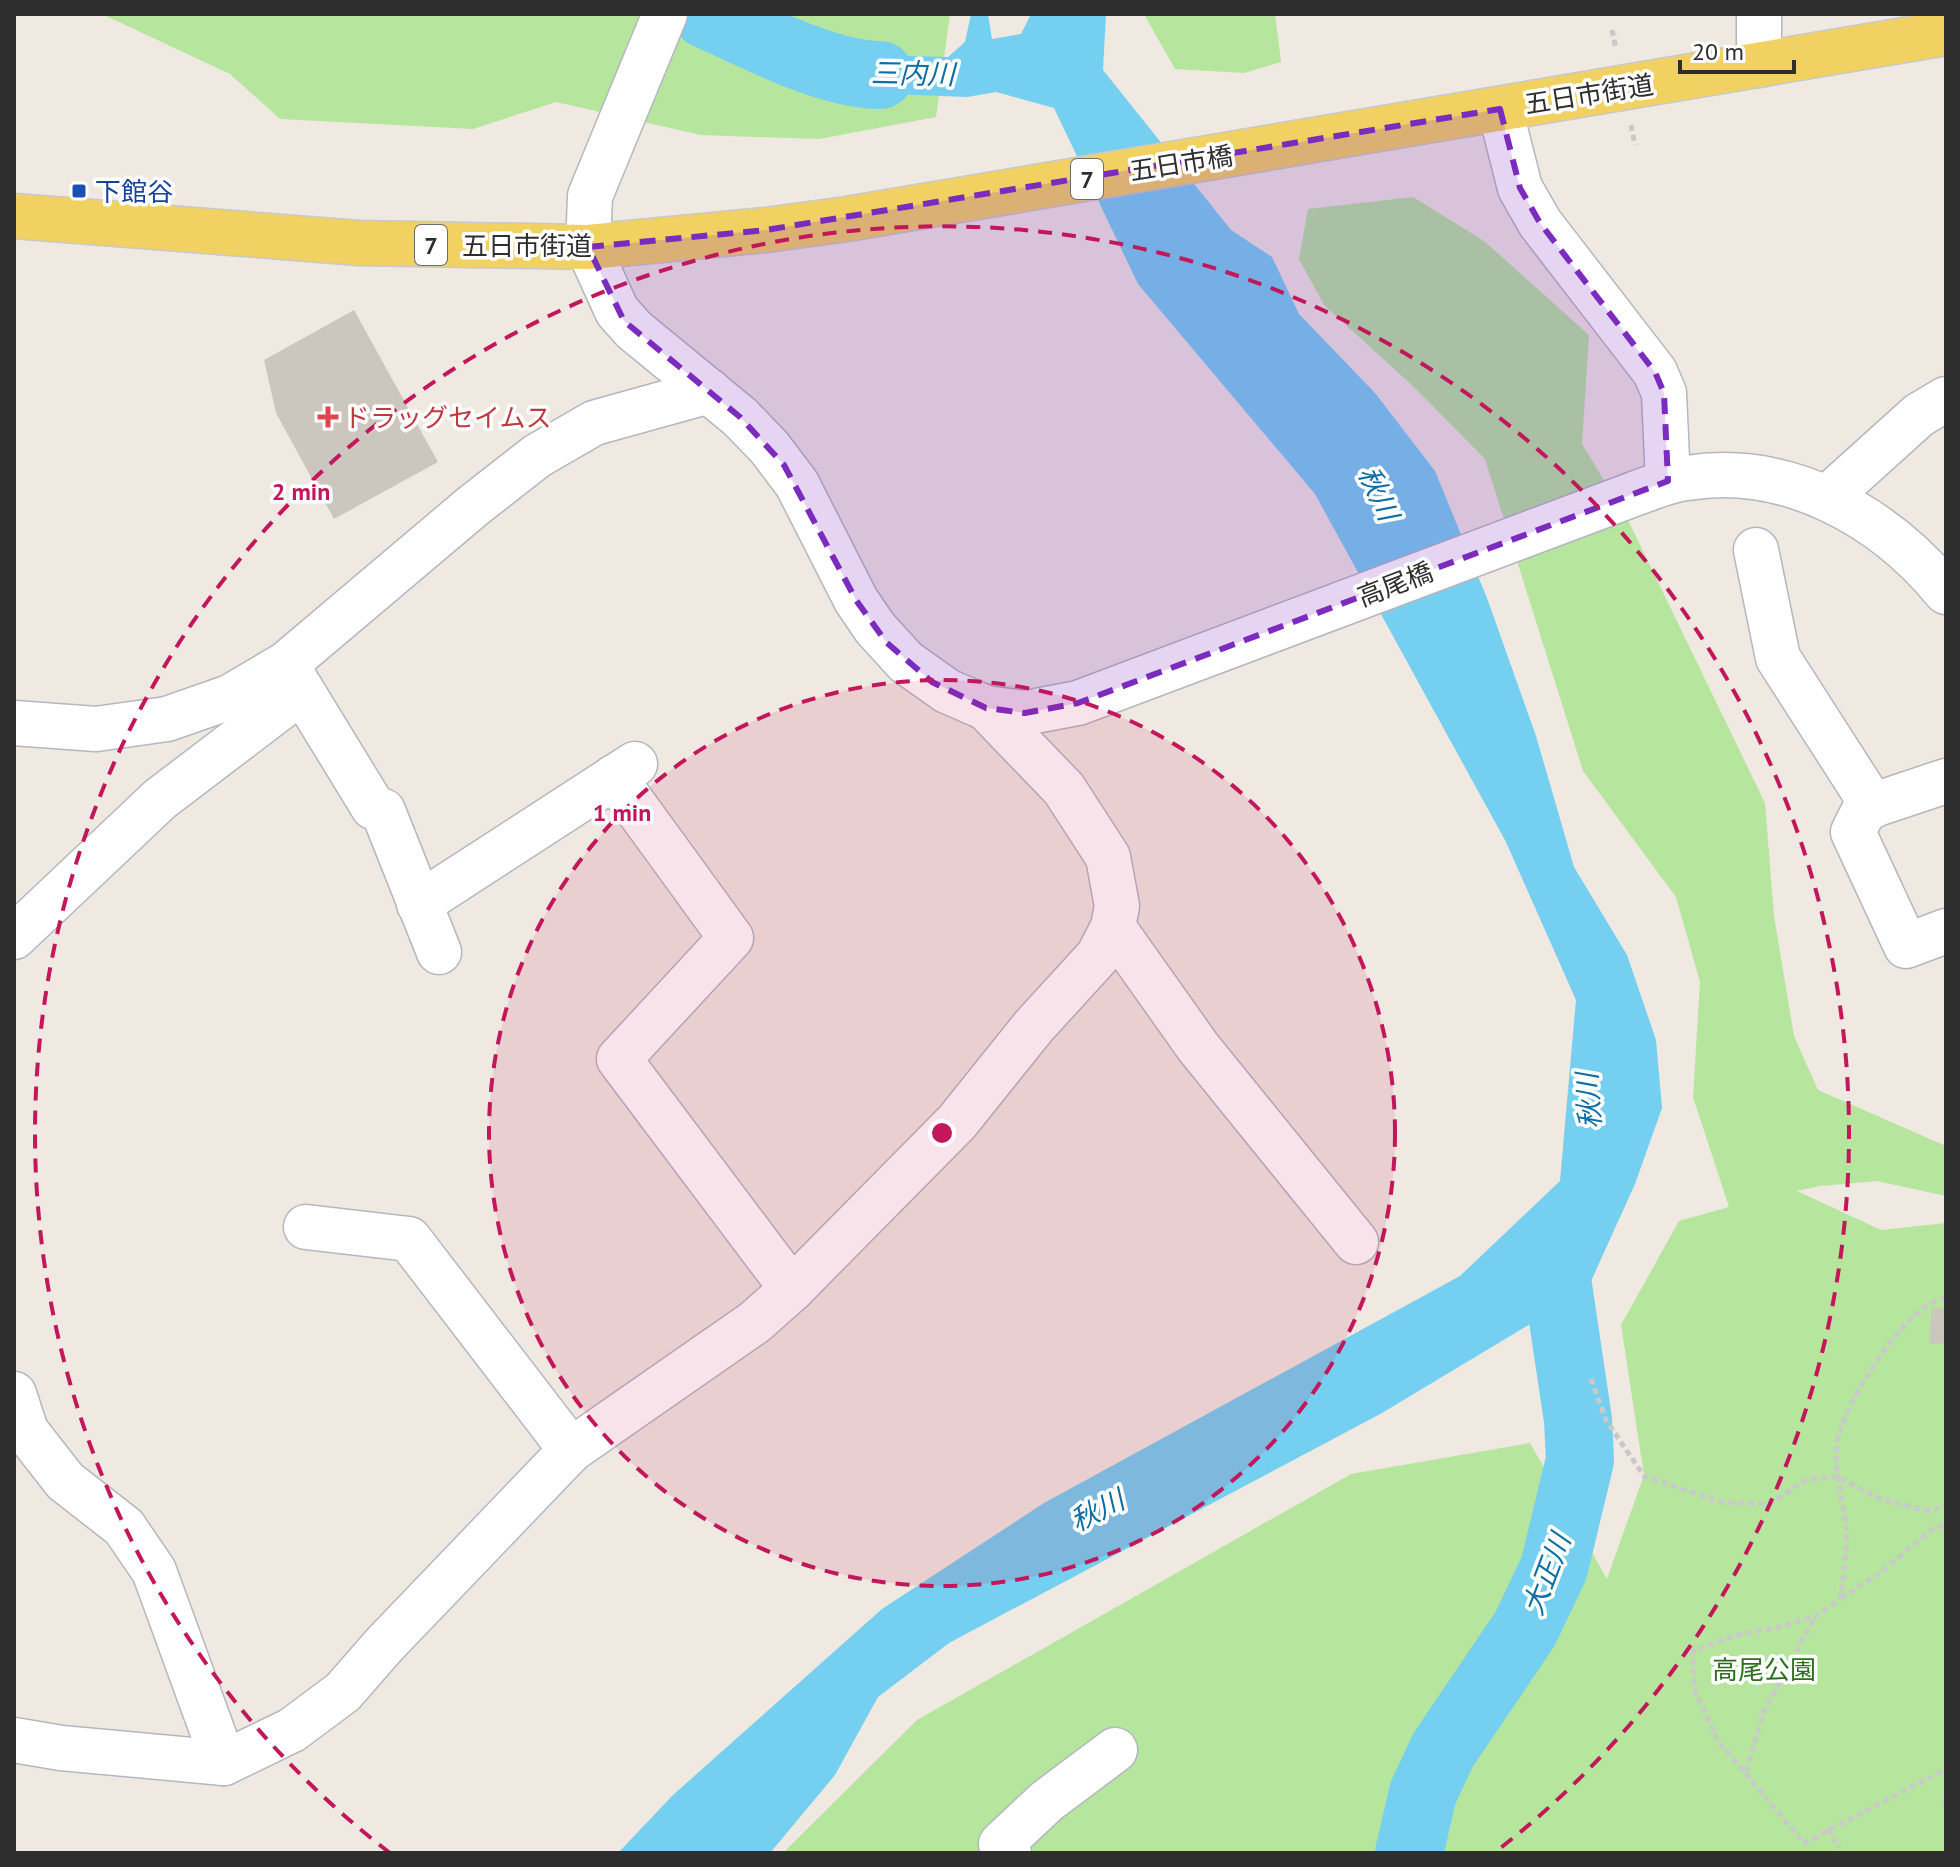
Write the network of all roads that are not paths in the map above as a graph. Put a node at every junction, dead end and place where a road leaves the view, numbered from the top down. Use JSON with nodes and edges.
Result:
{"nodes":[{"id":1,"x":665,"y":14,"type":"edge"},
{"id":2,"x":1759,"y":14,"type":"edge"},
{"id":3,"x":1946,"y":33,"type":"edge"},
{"id":4,"x":1759,"y":65,"type":"junction"},
{"id":5,"x":1500,"y":109,"type":"junction"},
{"id":6,"x":1326,"y":139,"type":"joint"},
{"id":7,"x":14,"y":216,"type":"edge"},
{"id":8,"x":847,"y":219,"type":"joint"},
{"id":9,"x":588,"y":247,"type":"junction"},
{"id":10,"x":709,"y":391,"type":"junction"},
{"id":11,"x":1946,"y":399,"type":"edge"},
{"id":12,"x":1668,"y":481,"type":"junction"},
{"id":13,"x":1827,"y":498,"type":"junction"},
{"id":14,"x":1756,"y":550,"type":"dead end"},
{"id":15,"x":1946,"y":592,"type":"edge"},
{"id":16,"x":294,"y":678,"type":"junction"},
{"id":17,"x":986,"y":708,"type":"junction"},
{"id":18,"x":14,"y":723,"type":"edge"},
{"id":19,"x":1946,"y":781,"type":"edge"},
{"id":20,"x":1873,"y":806,"type":"junction"},
{"id":21,"x":419,"y":904,"type":"junction"},
{"id":22,"x":1113,"y":927,"type":"junction"},
{"id":23,"x":1946,"y":931,"type":"edge"},
{"id":24,"x":14,"y":937,"type":"edge"},
{"id":25,"x":439,"y":952,"type":"dead end"},
{"id":26,"x":306,"y":1227,"type":"dead end"},
{"id":27,"x":1356,"y":1242,"type":"dead end"},
{"id":28,"x":792,"y":1289,"type":"junction"},
{"id":29,"x":14,"y":1394,"type":"edge"},
{"id":30,"x":571,"y":1450,"type":"junction"},
{"id":31,"x":14,"y":1740,"type":"edge"},
{"id":32,"x":1115,"y":1750,"type":"dead end"},
{"id":33,"x":224,"y":1763,"type":"junction"},
{"id":34,"x":1009,"y":1853,"type":"edge"}],
"edges":[{"from":1,"to":9,"type":"street"},
{"from":2,"to":4,"type":"street"},
{"from":3,"to":4,"type":"main road","name":"五日市街道","number":"7"},
{"from":4,"to":5,"type":"main road","name":"五日市街道","number":"7"},
{"from":5,"to":6,"type":"main road","name":"五日市街道","number":"7"},
{"from":5,"to":12,"type":"street"},
{"from":6,"to":8,"type":"main road","name":"五日市橋","number":"7"},
{"from":7,"to":9,"type":"main road","name":"五日市街道","number":"7"},
{"from":8,"to":9,"type":"main road","name":"五日市街道","number":"7"},
{"from":9,"to":10,"type":"street"},
{"from":10,"to":16,"type":"street"},
{"from":10,"to":17,"type":"street"},
{"from":11,"to":13,"type":"street"},
{"from":12,"to":13,"type":"street","name":"高尾橋"},
{"from":12,"to":17,"type":"street","name":"高尾橋"},
{"from":13,"to":15,"type":"street","name":"高尾橋"},
{"from":14,"to":20,"type":"street"},
{"from":16,"to":18,"type":"street"},
{"from":16,"to":21,"type":"street"},
{"from":16,"to":24,"type":"street"},
{"from":17,"to":22,"type":"street"},
{"from":19,"to":20,"type":"street"},
{"from":20,"to":23,"type":"street"},
{"from":21,"to":25,"type":"street"},
{"from":21,"to":28,"type":"street"},
{"from":22,"to":27,"type":"street"},
{"from":22,"to":28,"type":"street"},
{"from":26,"to":30,"type":"street"},
{"from":28,"to":30,"type":"street"},
{"from":29,"to":33,"type":"street"},
{"from":30,"to":33,"type":"street"},
{"from":31,"to":33,"type":"street"},
{"from":32,"to":34,"type":"street"}]}
